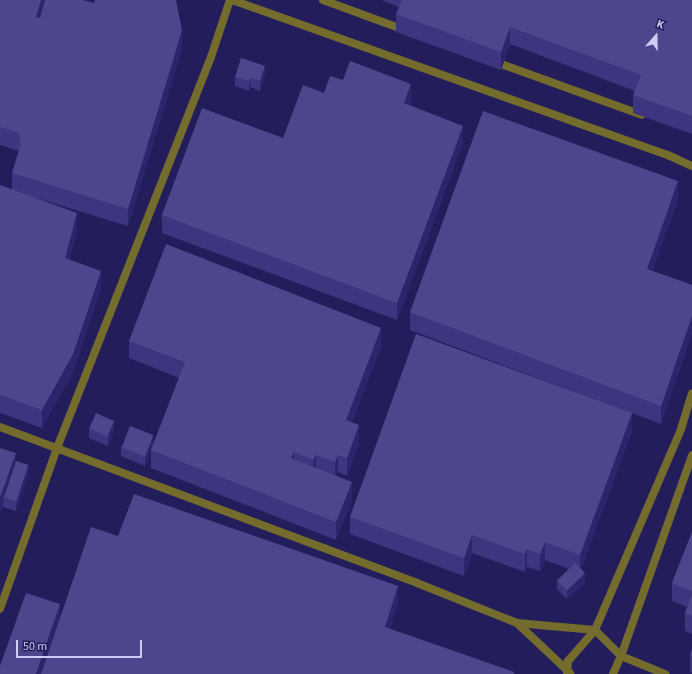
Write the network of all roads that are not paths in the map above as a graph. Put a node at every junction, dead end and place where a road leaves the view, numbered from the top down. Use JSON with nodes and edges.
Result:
{"nodes":[{"id":1,"x":231,"y":0,"type":"edge"},
{"id":2,"x":323,"y":0,"type":"edge"},
{"id":3,"x":414,"y":33,"type":"edge"},
{"id":4,"x":481,"y":57,"type":"edge"},
{"id":5,"x":647,"y":117,"type":"edge"},
{"id":6,"x":692,"y":166,"type":"edge"},
{"id":7,"x":692,"y":394,"type":"edge"},
{"id":8,"x":0,"y":427,"type":"edge"},
{"id":9,"x":57,"y":448,"type":"junction"},
{"id":10,"x":692,"y":455,"type":"edge"},
{"id":11,"x":0,"y":609,"type":"edge"},
{"id":12,"x":517,"y":624,"type":"junction"},
{"id":13,"x":595,"y":630,"type":"junction"},
{"id":14,"x":621,"y":656,"type":"junction"},
{"id":15,"x":569,"y":673,"type":"edge"},
{"id":16,"x":613,"y":674,"type":"edge"},
{"id":17,"x":665,"y":674,"type":"edge"}],
"edges":[{"from":1,"to":6,"type":"street"},
{"from":1,"to":9,"type":"street"},
{"from":2,"to":3,"type":"street"},
{"from":4,"to":5,"type":"street"},
{"from":7,"to":13,"type":"street"},
{"from":8,"to":9,"type":"street"},
{"from":9,"to":11,"type":"street"},
{"from":9,"to":12,"type":"street"},
{"from":10,"to":14,"type":"street"},
{"from":12,"to":13,"type":"street"},
{"from":12,"to":15,"type":"street"},
{"from":13,"to":14,"type":"street"},
{"from":13,"to":15,"type":"street"},
{"from":14,"to":16,"type":"street"},
{"from":14,"to":17,"type":"street"}]}
